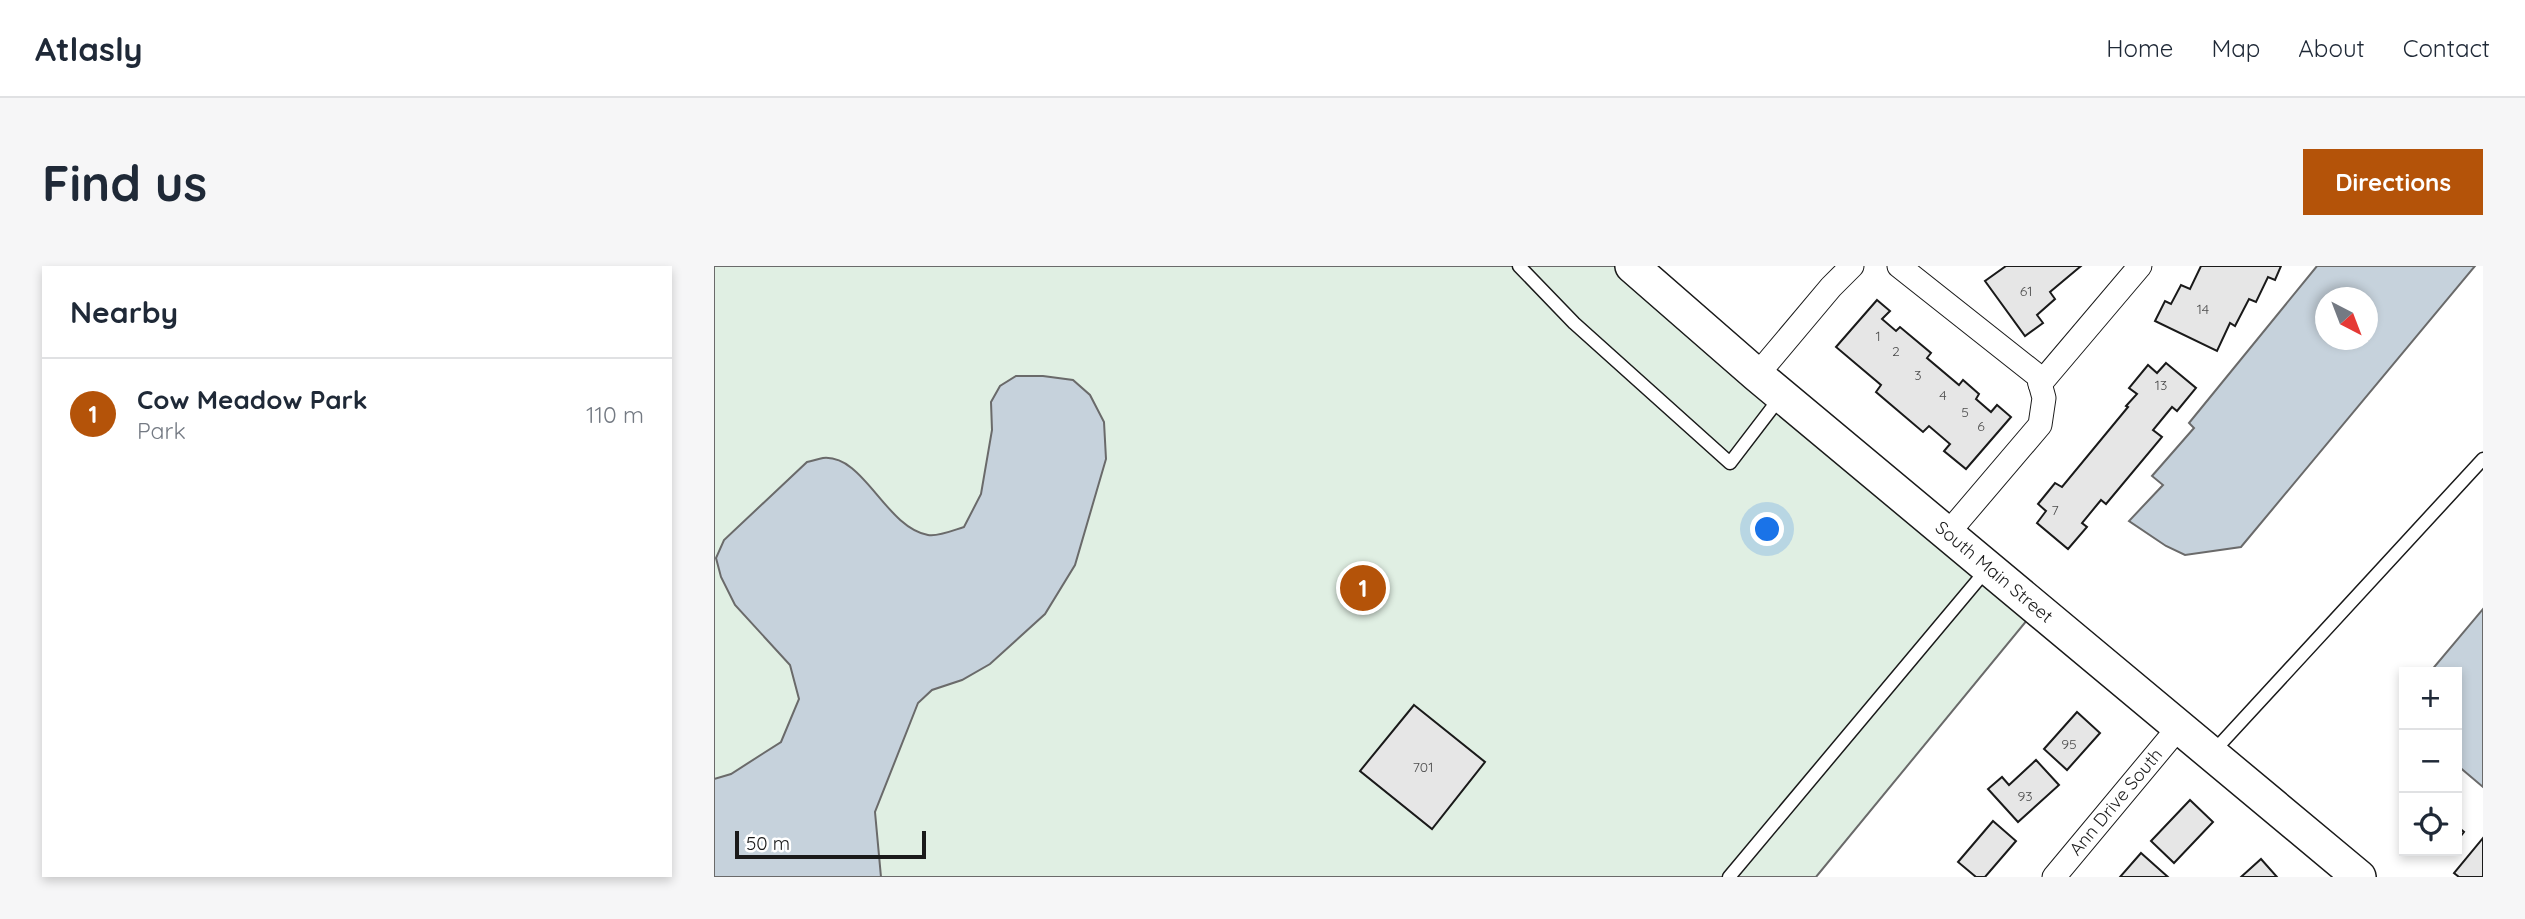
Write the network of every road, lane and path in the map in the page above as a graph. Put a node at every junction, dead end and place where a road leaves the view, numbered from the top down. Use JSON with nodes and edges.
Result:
{"nodes":[{"id":1,"x":1519,"y":266,"type":"edge"},
{"id":2,"x":1632,"y":266,"type":"edge"},
{"id":3,"x":1852,"y":266,"type":"edge"},
{"id":4,"x":1899,"y":266,"type":"edge"},
{"id":5,"x":2140,"y":266,"type":"edge"},
{"id":6,"x":2040,"y":384,"type":"junction"},
{"id":7,"x":1770,"y":385,"type":"junction"},
{"id":8,"x":2483,"y":459,"type":"edge"},
{"id":9,"x":1948,"y":533,"type":"junction"},
{"id":10,"x":1988,"y":567,"type":"junction"},
{"id":11,"x":2179,"y":727,"type":"junction"},
{"id":12,"x":2211,"y":754,"type":"junction"},
{"id":13,"x":1729,"y":877,"type":"edge"},
{"id":14,"x":2054,"y":877,"type":"edge"},
{"id":15,"x":2359,"y":877,"type":"edge"}],
"edges":[{"from":1,"to":7,"type":"lane"},
{"from":2,"to":7,"type":"street","name":"South Main Street"},
{"from":3,"to":7,"type":"street"},
{"from":4,"to":6,"type":"street"},
{"from":5,"to":6,"type":"street"},
{"from":6,"to":9,"type":"street"},
{"from":7,"to":9,"type":"street","name":"South Main Street"},
{"from":8,"to":12,"type":"lane"},
{"from":9,"to":10,"type":"street","name":"South Main Street"},
{"from":10,"to":11,"type":"street","name":"South Main Street"},
{"from":10,"to":13,"type":"lane"},
{"from":11,"to":12,"type":"street","name":"South Main Street"},
{"from":11,"to":14,"type":"street","name":"Ann Drive South"},
{"from":12,"to":15,"type":"street","name":"South Main Street"}]}
